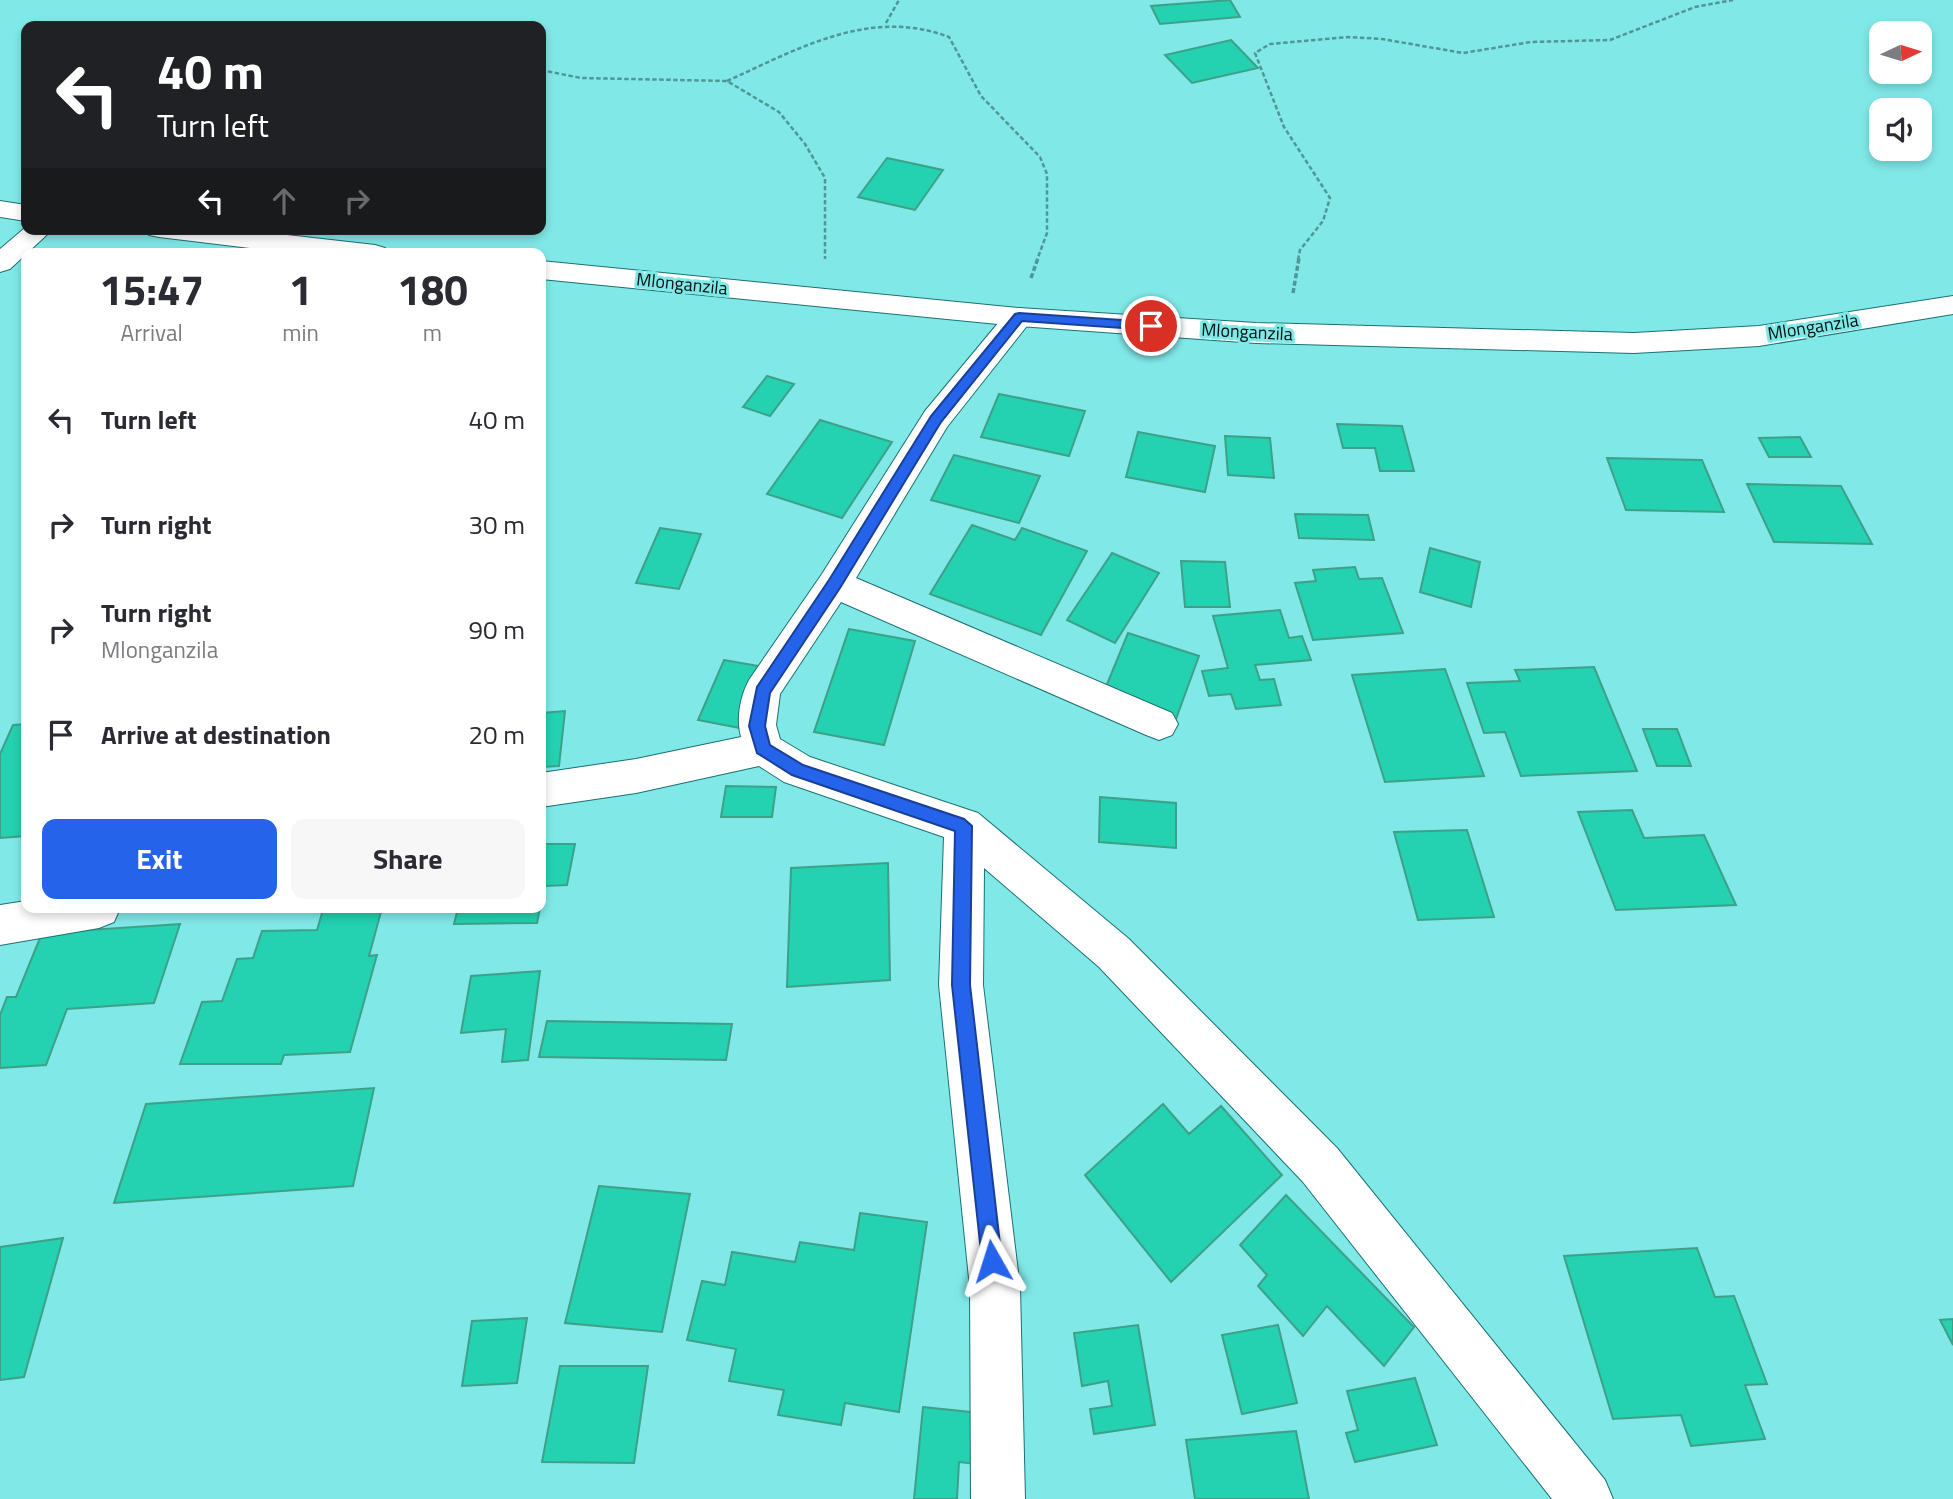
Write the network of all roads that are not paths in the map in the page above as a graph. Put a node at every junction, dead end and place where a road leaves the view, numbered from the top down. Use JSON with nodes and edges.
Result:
{"nodes":[{"id":1,"x":0,"y":209,"type":"edge"},
{"id":2,"x":21,"y":212,"type":"edge"},
{"id":3,"x":33,"y":235,"type":"edge"},
{"id":4,"x":211,"y":235,"type":"edge"},
{"id":5,"x":323,"y":248,"type":"edge"},
{"id":6,"x":0,"y":263,"type":"edge"},
{"id":7,"x":546,"y":271,"type":"edge"},
{"id":8,"x":1953,"y":305,"type":"edge"},
{"id":9,"x":1008,"y":315,"type":"junction"},
{"id":10,"x":834,"y":584,"type":"junction"},
{"id":11,"x":1159,"y":724,"type":"dead end"},
{"id":12,"x":763,"y":749,"type":"junction"},
{"id":13,"x":546,"y":789,"type":"edge"},
{"id":14,"x":964,"y":826,"type":"junction"},
{"id":15,"x":70,"y":913,"type":"edge"},
{"id":16,"x":0,"y":925,"type":"edge"},
{"id":17,"x":998,"y":1499,"type":"edge"},
{"id":18,"x":1586,"y":1499,"type":"edge"}],
"edges":[{"from":1,"to":2,"type":"street"},
{"from":3,"to":6,"type":"street"},
{"from":4,"to":5,"type":"street"},
{"from":7,"to":9,"type":"street","name":"Mlonganzila"},
{"from":8,"to":9,"type":"street","name":"Mlonganzila"},
{"from":9,"to":10,"type":"street"},
{"from":10,"to":11,"type":"street"},
{"from":10,"to":12,"type":"street"},
{"from":12,"to":13,"type":"street"},
{"from":12,"to":14,"type":"street"},
{"from":14,"to":17,"type":"street"},
{"from":14,"to":18,"type":"street"},
{"from":15,"to":16,"type":"street"}]}
